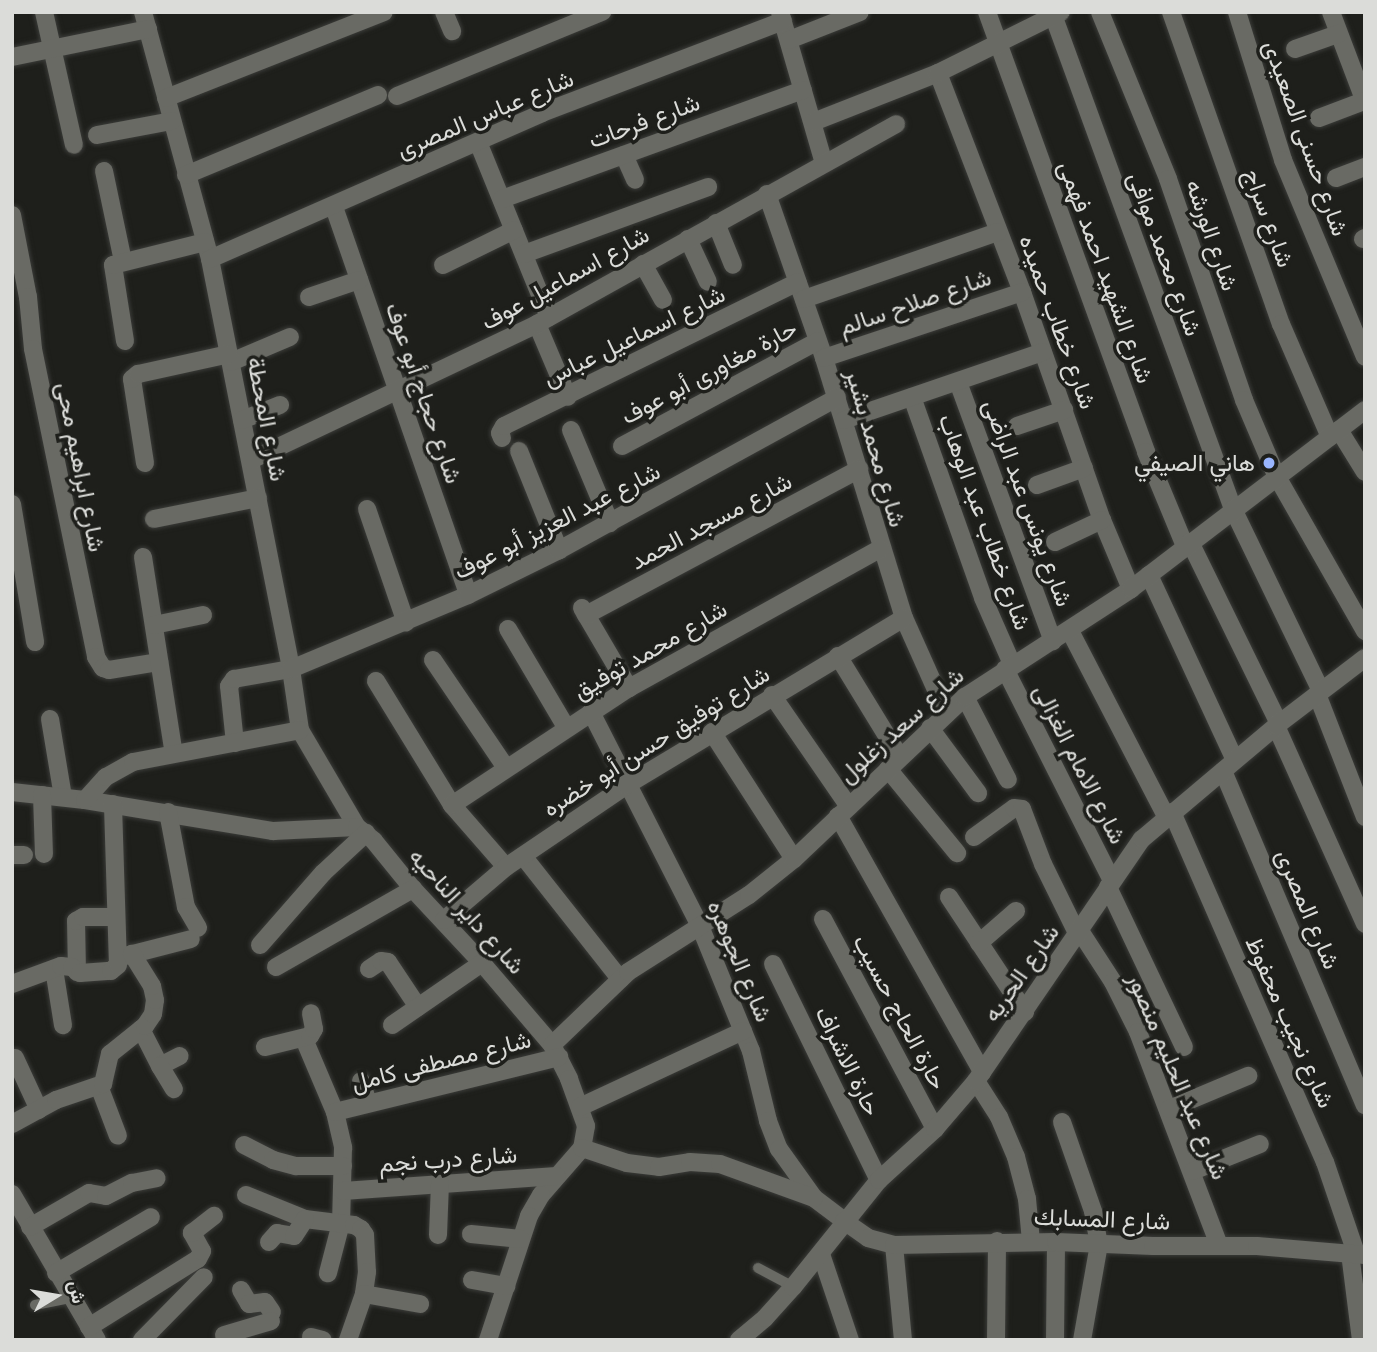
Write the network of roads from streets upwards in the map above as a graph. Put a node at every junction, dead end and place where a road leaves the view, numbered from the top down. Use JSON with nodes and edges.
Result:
{"nodes":[{"id":1,"x":44,"y":12,"type":"edge"},
{"id":2,"x":384,"y":12,"type":"edge"},
{"id":3,"x":443,"y":12,"type":"edge"},
{"id":4,"x":602,"y":12,"type":"edge"},
{"id":5,"x":860,"y":12,"type":"edge"},
{"id":6,"x":987,"y":12,"type":"edge"},
{"id":7,"x":1100,"y":12,"type":"edge"},
{"id":8,"x":1171,"y":12,"type":"edge"},
{"id":9,"x":1237,"y":12,"type":"edge"},
{"id":10,"x":1331,"y":12,"type":"edge"},
{"id":11,"x":1055,"y":14,"type":"edge"},
{"id":12,"x":782,"y":17,"type":"edge"},
{"id":13,"x":145,"y":20,"type":"edge"},
{"id":14,"x":452,"y":31,"type":"dead end"},
{"id":15,"x":1338,"y":34,"type":"junction"},
{"id":16,"x":789,"y":40,"type":"junction"},
{"id":17,"x":997,"y":43,"type":"junction"},
{"id":18,"x":52,"y":48,"type":"junction"},
{"id":19,"x":1295,"y":49,"type":"dead end"},
{"id":20,"x":12,"y":57,"type":"edge"},
{"id":21,"x":938,"y":73,"type":"junction"},
{"id":22,"x":803,"y":90,"type":"junction"},
{"id":23,"x":378,"y":95,"type":"dead end"},
{"id":24,"x":397,"y":96,"type":"dead end"},
{"id":25,"x":166,"y":98,"type":"junction"},
{"id":26,"x":1365,"y":102,"type":"edge"},
{"id":27,"x":1319,"y":118,"type":"dead end"},
{"id":28,"x":172,"y":121,"type":"junction"},
{"id":29,"x":813,"y":122,"type":"junction"},
{"id":30,"x":896,"y":124,"type":"dead end"},
{"id":31,"x":97,"y":135,"type":"dead end"},
{"id":32,"x":478,"y":142,"type":"junction"},
{"id":33,"x":74,"y":145,"type":"dead end"},
{"id":34,"x":624,"y":155,"type":"junction"},
{"id":35,"x":824,"y":163,"type":"junction"},
{"id":36,"x":1365,"y":167,"type":"edge"},
{"id":37,"x":104,"y":171,"type":"dead end"},
{"id":38,"x":186,"y":176,"type":"junction"},
{"id":39,"x":1336,"y":178,"type":"dead end"},
{"id":40,"x":635,"y":180,"type":"dead end"},
{"id":41,"x":708,"y":187,"type":"dead end"},
{"id":42,"x":767,"y":194,"type":"junction"},
{"id":43,"x":502,"y":199,"type":"junction"},
{"id":44,"x":334,"y":207,"type":"junction"},
{"id":45,"x":12,"y":215,"type":"edge"},
{"id":46,"x":716,"y":223,"type":"junction"},
{"id":47,"x":514,"y":230,"type":"junction"},
{"id":48,"x":998,"y":232,"type":"junction"},
{"id":49,"x":688,"y":239,"type":"junction"},
{"id":50,"x":208,"y":251,"type":"junction"},
{"id":51,"x":524,"y":254,"type":"junction"},
{"id":52,"x":123,"y":261,"type":"junction"},
{"id":53,"x":643,"y":264,"type":"junction"},
{"id":54,"x":443,"y":265,"type":"dead end"},
{"id":55,"x":733,"y":265,"type":"dead end"},
{"id":56,"x":18,"y":271,"type":"edge"},
{"id":57,"x":359,"y":280,"type":"junction"},
{"id":58,"x":708,"y":282,"type":"dead end"},
{"id":59,"x":801,"y":291,"type":"junction"},
{"id":60,"x":1022,"y":292,"type":"junction"},
{"id":61,"x":309,"y":297,"type":"dead end"},
{"id":62,"x":663,"y":300,"type":"dead end"},
{"id":63,"x":543,"y":320,"type":"junction"},
{"id":64,"x":290,"y":337,"type":"dead end"},
{"id":65,"x":125,"y":341,"type":"dead end"},
{"id":66,"x":821,"y":350,"type":"junction"},
{"id":67,"x":1043,"y":352,"type":"junction"},
{"id":68,"x":1365,"y":357,"type":"edge"},
{"id":69,"x":230,"y":358,"type":"junction"},
{"id":70,"x":958,"y":382,"type":"junction"},
{"id":71,"x":398,"y":393,"type":"junction"},
{"id":72,"x":568,"y":397,"type":"junction"},
{"id":73,"x":912,"y":397,"type":"junction"},
{"id":74,"x":837,"y":398,"type":"junction"},
{"id":75,"x":279,"y":405,"type":"dead end"},
{"id":76,"x":1064,"y":410,"type":"junction"},
{"id":77,"x":1365,"y":410,"type":"edge"},
{"id":78,"x":243,"y":420,"type":"junction"},
{"id":79,"x":844,"y":420,"type":"junction"},
{"id":80,"x":1017,"y":426,"type":"dead end"},
{"id":81,"x":571,"y":430,"type":"dead end"},
{"id":82,"x":1335,"y":433,"type":"junction"},
{"id":83,"x":502,"y":438,"type":"dead end"},
{"id":84,"x":622,"y":446,"type":"dead end"},
{"id":85,"x":519,"y":451,"type":"dead end"},
{"id":86,"x":251,"y":460,"type":"junction"},
{"id":87,"x":145,"y":463,"type":"dead end"},
{"id":88,"x":1084,"y":468,"type":"junction"},
{"id":89,"x":859,"y":469,"type":"junction"},
{"id":90,"x":1365,"y":472,"type":"edge"},
{"id":91,"x":1276,"y":475,"type":"junction"},
{"id":92,"x":1037,"y":485,"type":"dead end"},
{"id":93,"x":258,"y":498,"type":"junction"},
{"id":94,"x":12,"y":504,"type":"edge"},
{"id":95,"x":366,"y":509,"type":"dead end"},
{"id":96,"x":1233,"y":509,"type":"junction"},
{"id":97,"x":154,"y":519,"type":"dead end"},
{"id":98,"x":1102,"y":520,"type":"junction"},
{"id":99,"x":610,"y":523,"type":"junction"},
{"id":100,"x":1055,"y":542,"type":"dead end"},
{"id":101,"x":1188,"y":544,"type":"junction"},
{"id":102,"x":880,"y":549,"type":"junction"},
{"id":103,"x":559,"y":551,"type":"junction"},
{"id":104,"x":144,"y":557,"type":"dead end"},
{"id":105,"x":1149,"y":575,"type":"junction"},
{"id":106,"x":1131,"y":589,"type":"junction"},
{"id":107,"x":468,"y":595,"type":"junction"},
{"id":108,"x":203,"y":615,"type":"dead end"},
{"id":109,"x":904,"y":618,"type":"junction"},
{"id":110,"x":406,"y":623,"type":"junction"},
{"id":111,"x":154,"y":625,"type":"junction"},
{"id":112,"x":508,"y":629,"type":"dead end"},
{"id":113,"x":1070,"y":631,"type":"junction"},
{"id":114,"x":1365,"y":631,"type":"edge"},
{"id":115,"x":1053,"y":640,"type":"junction"},
{"id":116,"x":35,"y":642,"type":"dead end"},
{"id":117,"x":838,"y":656,"type":"junction"},
{"id":118,"x":1365,"y":658,"type":"edge"},
{"id":119,"x":433,"y":660,"type":"dead end"},
{"id":120,"x":159,"y":662,"type":"junction"},
{"id":121,"x":1009,"y":667,"type":"junction"},
{"id":122,"x":291,"y":669,"type":"junction"},
{"id":123,"x":376,"y":681,"type":"dead end"},
{"id":124,"x":629,"y":688,"type":"junction"},
{"id":125,"x":1319,"y":692,"type":"junction"},
{"id":126,"x":772,"y":695,"type":"junction"},
{"id":127,"x":965,"y":697,"type":"junction"},
{"id":128,"x":591,"y":712,"type":"junction"},
{"id":129,"x":946,"y":712,"type":"junction"},
{"id":130,"x":50,"y":719,"type":"dead end"},
{"id":131,"x":1278,"y":725,"type":"junction"},
{"id":132,"x":566,"y":727,"type":"junction"},
{"id":133,"x":930,"y":728,"type":"junction"},
{"id":134,"x":300,"y":730,"type":"junction"},
{"id":135,"x":712,"y":732,"type":"junction"},
{"id":136,"x":235,"y":743,"type":"junction"},
{"id":137,"x":174,"y":754,"type":"junction"},
{"id":138,"x":894,"y":763,"type":"junction"},
{"id":139,"x":1229,"y":765,"type":"junction"},
{"id":140,"x":506,"y":768,"type":"junction"},
{"id":141,"x":1008,"y":780,"type":"dead end"},
{"id":142,"x":627,"y":785,"type":"junction"},
{"id":143,"x":12,"y":792,"type":"edge"},
{"id":144,"x":978,"y":793,"type":"dead end"},
{"id":145,"x":42,"y":795,"type":"junction"},
{"id":146,"x":62,"y":797,"type":"junction"},
{"id":147,"x":85,"y":800,"type":"junction"},
{"id":148,"x":113,"y":804,"type":"junction"},
{"id":149,"x":452,"y":805,"type":"junction"},
{"id":150,"x":843,"y":811,"type":"junction"},
{"id":151,"x":168,"y":812,"type":"junction"},
{"id":152,"x":1169,"y":814,"type":"junction"},
{"id":153,"x":1365,"y":817,"type":"edge"},
{"id":154,"x":362,"y":830,"type":"junction"},
{"id":155,"x":974,"y":838,"type":"dead end"},
{"id":156,"x":957,"y":853,"type":"dead end"},
{"id":157,"x":44,"y":854,"type":"dead end"},
{"id":158,"x":523,"y":856,"type":"junction"},
{"id":159,"x":794,"y":859,"type":"junction"},
{"id":160,"x":506,"y":867,"type":"junction"},
{"id":161,"x":1110,"y":884,"type":"junction"},
{"id":162,"x":413,"y":889,"type":"junction"},
{"id":163,"x":949,"y":897,"type":"dead end"},
{"id":164,"x":1016,"y":911,"type":"dead end"},
{"id":165,"x":115,"y":917,"type":"junction"},
{"id":166,"x":823,"y":919,"type":"dead end"},
{"id":167,"x":444,"y":920,"type":"junction"},
{"id":168,"x":1365,"y":924,"type":"edge"},
{"id":169,"x":700,"y":926,"type":"junction"},
{"id":170,"x":1079,"y":932,"type":"junction"},
{"id":171,"x":979,"y":943,"type":"junction"},
{"id":172,"x":260,"y":944,"type":"dead end"},
{"id":173,"x":123,"y":959,"type":"junction"},
{"id":174,"x":482,"y":963,"type":"junction"},
{"id":175,"x":773,"y":964,"type":"dead end"},
{"id":176,"x":276,"y":967,"type":"dead end"},
{"id":177,"x":54,"y":969,"type":"junction"},
{"id":178,"x":369,"y":969,"type":"dead end"},
{"id":179,"x":76,"y":972,"type":"junction"},
{"id":180,"x":621,"y":979,"type":"junction"},
{"id":181,"x":12,"y":985,"type":"edge"},
{"id":182,"x":418,"y":1007,"type":"junction"},
{"id":183,"x":311,"y":1013,"type":"dead end"},
{"id":184,"x":1025,"y":1013,"type":"junction"},
{"id":185,"x":63,"y":1024,"type":"dead end"},
{"id":186,"x":392,"y":1025,"type":"dead end"},
{"id":187,"x":142,"y":1029,"type":"junction"},
{"id":188,"x":743,"y":1031,"type":"junction"},
{"id":189,"x":304,"y":1039,"type":"junction"},
{"id":190,"x":265,"y":1047,"type":"dead end"},
{"id":191,"x":1184,"y":1048,"type":"dead end"},
{"id":192,"x":555,"y":1051,"type":"junction"},
{"id":193,"x":180,"y":1056,"type":"dead end"},
{"id":194,"x":15,"y":1058,"type":"dead end"},
{"id":195,"x":1365,"y":1058,"type":"edge"},
{"id":196,"x":1348,"y":1064,"type":"junction"},
{"id":197,"x":160,"y":1066,"type":"junction"},
{"id":198,"x":1248,"y":1076,"type":"dead end"},
{"id":199,"x":979,"y":1077,"type":"junction"},
{"id":200,"x":361,"y":1081,"type":"dead end"},
{"id":201,"x":99,"y":1086,"type":"junction"},
{"id":202,"x":174,"y":1089,"type":"dead end"},
{"id":203,"x":368,"y":1104,"type":"junction"},
{"id":204,"x":1365,"y":1104,"type":"edge"},
{"id":205,"x":580,"y":1107,"type":"junction"},
{"id":206,"x":1169,"y":1109,"type":"junction"},
{"id":207,"x":39,"y":1110,"type":"junction"},
{"id":208,"x":335,"y":1112,"type":"junction"},
{"id":209,"x":13,"y":1121,"type":"edge"},
{"id":210,"x":1062,"y":1122,"type":"dead end"},
{"id":211,"x":935,"y":1129,"type":"junction"},
{"id":212,"x":118,"y":1136,"type":"dead end"},
{"id":213,"x":1260,"y":1144,"type":"dead end"},
{"id":214,"x":244,"y":1145,"type":"dead end"},
{"id":215,"x":582,"y":1148,"type":"junction"},
{"id":216,"x":343,"y":1166,"type":"junction"},
{"id":217,"x":1193,"y":1171,"type":"junction"},
{"id":218,"x":556,"y":1176,"type":"junction"},
{"id":219,"x":157,"y":1178,"type":"dead end"},
{"id":220,"x":878,"y":1180,"type":"junction"},
{"id":221,"x":440,"y":1184,"type":"junction"},
{"id":222,"x":343,"y":1191,"type":"junction"},
{"id":223,"x":246,"y":1195,"type":"dead end"},
{"id":224,"x":13,"y":1198,"type":"edge"},
{"id":225,"x":814,"y":1198,"type":"junction"},
{"id":226,"x":214,"y":1216,"type":"dead end"},
{"id":227,"x":151,"y":1217,"type":"dead end"},
{"id":228,"x":305,"y":1219,"type":"junction"},
{"id":229,"x":844,"y":1221,"type":"junction"},
{"id":230,"x":341,"y":1223,"type":"junction"},
{"id":231,"x":30,"y":1227,"type":"junction"},
{"id":232,"x":471,"y":1234,"type":"dead end"},
{"id":233,"x":438,"y":1235,"type":"dead end"},
{"id":234,"x":521,"y":1239,"type":"junction"},
{"id":235,"x":269,"y":1241,"type":"dead end"},
{"id":236,"x":997,"y":1241,"type":"junction"},
{"id":237,"x":1031,"y":1241,"type":"junction"},
{"id":238,"x":1056,"y":1241,"type":"junction"},
{"id":239,"x":1100,"y":1244,"type":"junction"},
{"id":240,"x":894,"y":1245,"type":"junction"},
{"id":241,"x":1219,"y":1245,"type":"junction"},
{"id":242,"x":821,"y":1254,"type":"junction"},
{"id":243,"x":1357,"y":1254,"type":"edge"},
{"id":244,"x":56,"y":1273,"type":"junction"},
{"id":245,"x":328,"y":1273,"type":"dead end"},
{"id":246,"x":204,"y":1277,"type":"dead end"},
{"id":247,"x":472,"y":1280,"type":"dead end"},
{"id":248,"x":506,"y":1286,"type":"junction"},
{"id":249,"x":241,"y":1290,"type":"dead end"},
{"id":250,"x":364,"y":1294,"type":"junction"},
{"id":251,"x":421,"y":1304,"type":"dead end"},
{"id":252,"x":272,"y":1312,"type":"junction"},
{"id":253,"x":93,"y":1334,"type":"edge"},
{"id":254,"x":225,"y":1335,"type":"dead end"},
{"id":255,"x":142,"y":1340,"type":"edge"},
{"id":256,"x":270,"y":1340,"type":"edge"},
{"id":257,"x":348,"y":1340,"type":"edge"},
{"id":258,"x":488,"y":1340,"type":"edge"},
{"id":259,"x":739,"y":1340,"type":"edge"},
{"id":260,"x":850,"y":1340,"type":"edge"},
{"id":261,"x":903,"y":1340,"type":"edge"},
{"id":262,"x":996,"y":1340,"type":"edge"},
{"id":263,"x":1055,"y":1340,"type":"edge"},
{"id":264,"x":1082,"y":1340,"type":"edge"},
{"id":265,"x":1361,"y":1340,"type":"edge"}],
"edges":[{"from":1,"to":18,"type":"street"},
{"from":2,"to":25,"type":"street"},
{"from":3,"to":14,"type":"street"},
{"from":4,"to":24,"type":"street"},
{"from":5,"to":16,"type":"street"},
{"from":6,"to":17,"type":"street","name":"شارع الشهيد احمد فهمى"},
{"from":7,"to":91,"type":"street","name":"شارع الورشه"},
{"from":8,"to":82,"type":"street","name":"شارع سراج"},
{"from":9,"to":68,"type":"street","name":"شارع حسنى الصعيدى"},
{"from":10,"to":15,"type":"street"},
{"from":11,"to":17,"type":"street"},
{"from":11,"to":96,"type":"street","name":"شارع محمد موافى"},
{"from":12,"to":16,"type":"street"},
{"from":12,"to":32,"type":"street","name":"شارع عباس المصرى"},
{"from":13,"to":18,"type":"street"},
{"from":13,"to":25,"type":"street","name":"شارع المحطة"},
{"from":15,"to":19,"type":"street"},
{"from":15,"to":26,"type":"street"},
{"from":16,"to":22,"type":"street"},
{"from":17,"to":21,"type":"street"},
{"from":17,"to":101,"type":"street","name":"شارع الشهيد احمد فهمى"},
{"from":18,"to":20,"type":"street"},
{"from":18,"to":33,"type":"street"},
{"from":21,"to":29,"type":"street"},
{"from":21,"to":48,"type":"street","name":"شارع خطاب حميده"},
{"from":22,"to":29,"type":"street"},
{"from":22,"to":34,"type":"street","name":"شارع فرحات"},
{"from":23,"to":38,"type":"street"},
{"from":25,"to":28,"type":"street","name":"شارع المحطة"},
{"from":26,"to":27,"type":"street"},
{"from":28,"to":31,"type":"street"},
{"from":28,"to":38,"type":"street","name":"شارع المحطة"},
{"from":29,"to":35,"type":"street"},
{"from":30,"to":35,"type":"street","name":"شارع اسماعيل عوف"},
{"from":32,"to":43,"type":"street"},
{"from":32,"to":44,"type":"street","name":"شارع عباس المصرى"},
{"from":34,"to":40,"type":"street"},
{"from":34,"to":43,"type":"street","name":"شارع فرحات"},
{"from":35,"to":42,"type":"street","name":"شارع اسماعيل عوف"},
{"from":36,"to":39,"type":"street"},
{"from":37,"to":52,"type":"street"},
{"from":38,"to":50,"type":"street","name":"شارع المحطة"},
{"from":41,"to":51,"type":"street"},
{"from":42,"to":46,"type":"street","name":"شارع اسماعيل عوف"},
{"from":42,"to":59,"type":"street","name":"شارع محمد بشير"},
{"from":43,"to":47,"type":"street"},
{"from":44,"to":50,"type":"street","name":"شارع عباس المصرى"},
{"from":44,"to":57,"type":"street","name":"شارع حجاج أبو عوف"},
{"from":45,"to":56,"type":"street","name":"شارع ابراهيم محى"},
{"from":46,"to":49,"type":"street","name":"شارع اسماعيل عوف"},
{"from":46,"to":55,"type":"street"},
{"from":47,"to":51,"type":"street"},
{"from":47,"to":54,"type":"street"},
{"from":48,"to":59,"type":"street","name":"شارع اسماعيل عباس"},
{"from":48,"to":60,"type":"street","name":"شارع خطاب حميده"},
{"from":49,"to":53,"type":"street","name":"شارع اسماعيل عوف"},
{"from":49,"to":58,"type":"street"},
{"from":50,"to":52,"type":"street","name":"شارع عباس المصرى"},
{"from":50,"to":69,"type":"street","name":"شارع المحطة"},
{"from":51,"to":63,"type":"street"},
{"from":52,"to":65,"type":"street"},
{"from":53,"to":62,"type":"street"},
{"from":53,"to":63,"type":"street","name":"شارع اسماعيل عوف"},
{"from":56,"to":120,"type":"street","name":"شارع ابراهيم محى"},
{"from":57,"to":61,"type":"street"},
{"from":57,"to":71,"type":"street","name":"شارع حجاج أبو عوف"},
{"from":59,"to":66,"type":"street","name":"شارع محمد بشير"},
{"from":59,"to":72,"type":"street","name":"شارع اسماعيل عباس"},
{"from":60,"to":66,"type":"street","name":"شارع صلاح سالم"},
{"from":60,"to":67,"type":"street","name":"شارع خطاب حميده"},
{"from":63,"to":71,"type":"street","name":"شارع اسماعيل عوف"},
{"from":63,"to":72,"type":"street"},
{"from":64,"to":69,"type":"street"},
{"from":66,"to":74,"type":"street","name":"شارع محمد بشير"},
{"from":66,"to":84,"type":"street","name":"حارة مغاورى أبو عوف"},
{"from":67,"to":70,"type":"street"},
{"from":67,"to":76,"type":"street","name":"شارع خطاب حميده"},
{"from":69,"to":78,"type":"street","name":"شارع المحطة"},
{"from":69,"to":87,"type":"street"},
{"from":70,"to":73,"type":"street"},
{"from":70,"to":115,"type":"street","name":"شارع يونس عبد الراضى"},
{"from":71,"to":86,"type":"street","name":"شارع اسماعيل عوف"},
{"from":71,"to":107,"type":"street","name":"شارع حجاج أبو عوف"},
{"from":72,"to":83,"type":"street","name":"شارع اسماعيل عباس"},
{"from":73,"to":79,"type":"street"},
{"from":73,"to":121,"type":"street","name":"شارع خطاب عبد الوهاب"},
{"from":74,"to":79,"type":"street","name":"شارع محمد بشير"},
{"from":74,"to":99,"type":"street","name":"شارع عبد العزيز أبو عوف"},
{"from":75,"to":78,"type":"street"},
{"from":76,"to":80,"type":"street"},
{"from":76,"to":88,"type":"street","name":"شارع خطاب حميده"},
{"from":77,"to":82,"type":"street","name":"شارع سعد زغلول"},
{"from":78,"to":86,"type":"street","name":"شارع المحطة"},
{"from":79,"to":89,"type":"street","name":"شارع محمد بشير"},
{"from":81,"to":99,"type":"street"},
{"from":82,"to":90,"type":"street","name":"شارع سراج"},
{"from":82,"to":91,"type":"street","name":"شارع سعد زغلول"},
{"from":85,"to":103,"type":"street"},
{"from":86,"to":93,"type":"street","name":"شارع المحطة"},
{"from":88,"to":92,"type":"street"},
{"from":88,"to":98,"type":"street","name":"شارع خطاب حميده"},
{"from":89,"to":102,"type":"street","name":"شارع محمد بشير"},
{"from":89,"to":124,"type":"street","name":"شارع مسجد الحمد"},
{"from":91,"to":96,"type":"street","name":"شارع سعد زغلول"},
{"from":91,"to":114,"type":"street","name":"شارع الورشه"},
{"from":93,"to":97,"type":"street"},
{"from":93,"to":122,"type":"street","name":"شارع المحطة"},
{"from":94,"to":116,"type":"street"},
{"from":95,"to":110,"type":"street"},
{"from":96,"to":101,"type":"street","name":"شارع سعد زغلول"},
{"from":96,"to":125,"type":"street","name":"شارع محمد موافى"},
{"from":98,"to":100,"type":"street"},
{"from":98,"to":106,"type":"street","name":"شارع خطاب حميده"},
{"from":99,"to":103,"type":"street","name":"شارع عبد العزيز أبو عوف"},
{"from":101,"to":105,"type":"street","name":"شارع سعد زغلول"},
{"from":101,"to":131,"type":"street","name":"شارع الشهيد احمد فهمى"},
{"from":102,"to":109,"type":"street","name":"شارع محمد بشير"},
{"from":102,"to":124,"type":"street","name":"شارع محمد توفيق"},
{"from":103,"to":107,"type":"street","name":"شارع عبد العزيز أبو عوف"},
{"from":104,"to":111,"type":"street","name":"شارع ابراهيم محى"},
{"from":105,"to":106,"type":"street","name":"شارع سعد زغلول"},
{"from":105,"to":139,"type":"street","name":"شارع المصرى"},
{"from":106,"to":113,"type":"street","name":"شارع سعد زغلول"},
{"from":107,"to":110,"type":"street","name":"شارع عبد العزيز أبو عوف"},
{"from":108,"to":111,"type":"street"},
{"from":109,"to":117,"type":"street","name":"شارع توفيق حسن أبو خضره"},
{"from":109,"to":129,"type":"street","name":"شارع محمد بشير"},
{"from":110,"to":122,"type":"street","name":"شارع عبد العزيز أبو عوف"},
{"from":111,"to":120,"type":"street","name":"شارع ابراهيم محى"},
{"from":112,"to":132,"type":"street"},
{"from":113,"to":115,"type":"street","name":"شارع سعد زغلول"},
{"from":113,"to":152,"type":"street","name":"شارع نجيب محفوظ"},
{"from":115,"to":121,"type":"street","name":"شارع سعد زغلول"},
{"from":117,"to":126,"type":"street","name":"شارع توفيق حسن أبو خضره"},
{"from":117,"to":138,"type":"street"},
{"from":118,"to":125,"type":"street","name":"شارع الحريه"},
{"from":119,"to":140,"type":"street"},
{"from":120,"to":137,"type":"street","name":"شارع ابراهيم محى"},
{"from":121,"to":127,"type":"street","name":"شارع سعد زغلول"},
{"from":121,"to":161,"type":"street","name":"شارع الامام الغزالى"},
{"from":122,"to":134,"type":"street","name":"شارع المحطة"},
{"from":122,"to":136,"type":"street","name":"شارع عبد العزيز أبو عوف"},
{"from":123,"to":149,"type":"street"},
{"from":124,"to":128,"type":"street","name":"شارع محمد توفيق"},
{"from":125,"to":131,"type":"street","name":"شارع الحريه"},
{"from":125,"to":153,"type":"street","name":"شارع محمد موافى"},
{"from":126,"to":135,"type":"street","name":"شارع توفيق حسن أبو خضره"},
{"from":126,"to":150,"type":"street"},
{"from":127,"to":129,"type":"street","name":"شارع سعد زغلول"},
{"from":127,"to":141,"type":"street"},
{"from":128,"to":132,"type":"street","name":"شارع محمد توفيق"},
{"from":128,"to":142,"type":"street","name":"شارع الجوهره"},
{"from":129,"to":133,"type":"street","name":"شارع سعد زغلول"},
{"from":130,"to":146,"type":"street"},
{"from":131,"to":139,"type":"street","name":"شارع الحريه"},
{"from":131,"to":168,"type":"street","name":"شارع الشهيد احمد فهمى"},
{"from":132,"to":140,"type":"street","name":"شارع محمد توفيق"},
{"from":133,"to":138,"type":"street","name":"شارع سعد زغلول"},
{"from":133,"to":144,"type":"street"},
{"from":134,"to":136,"type":"street"},
{"from":134,"to":154,"type":"street","name":"شارع المحطة"},
{"from":135,"to":142,"type":"street","name":"شارع توفيق حسن أبو خضره"},
{"from":135,"to":159,"type":"street"},
{"from":136,"to":137,"type":"street"},
{"from":137,"to":147,"type":"street"},
{"from":138,"to":150,"type":"street","name":"شارع سعد زغلول"},
{"from":138,"to":156,"type":"street"},
{"from":139,"to":152,"type":"street","name":"شارع الحريه"},
{"from":139,"to":196,"type":"street","name":"شارع المصرى"},
{"from":140,"to":149,"type":"street","name":"شارع محمد توفيق"},
{"from":142,"to":158,"type":"street","name":"شارع توفيق حسن أبو خضره"},
{"from":142,"to":169,"type":"street","name":"شارع الجوهره"},
{"from":143,"to":145,"type":"street"},
{"from":145,"to":146,"type":"street"},
{"from":145,"to":157,"type":"street"},
{"from":146,"to":147,"type":"street"},
{"from":147,"to":148,"type":"street"},
{"from":148,"to":151,"type":"street"},
{"from":148,"to":165,"type":"street"},
{"from":149,"to":160,"type":"street"},
{"from":150,"to":159,"type":"street","name":"شارع سعد زغلول"},
{"from":150,"to":199,"type":"street"},
{"from":151,"to":154,"type":"street"},
{"from":151,"to":173,"type":"street"},
{"from":152,"to":161,"type":"street","name":"شارع الحريه"},
{"from":152,"to":243,"type":"street","name":"شارع نجيب محفوظ"},
{"from":154,"to":162,"type":"street","name":"شارع داير الناحيه"},
{"from":154,"to":172,"type":"street"},
{"from":155,"to":170,"type":"street","name":"شارع عبد الحليم منصور"},
{"from":158,"to":160,"type":"street","name":"شارع توفيق حسن أبو خضره"},
{"from":158,"to":180,"type":"street"},
{"from":159,"to":169,"type":"street","name":"شارع سعد زغلول"},
{"from":160,"to":167,"type":"street","name":"شارع توفيق حسن أبو خضره"},
{"from":161,"to":170,"type":"street","name":"شارع الحريه"},
{"from":161,"to":191,"type":"street","name":"شارع الامام الغزالى"},
{"from":162,"to":167,"type":"street","name":"شارع داير الناحيه"},
{"from":162,"to":176,"type":"street"},
{"from":163,"to":171,"type":"street"},
{"from":164,"to":171,"type":"street"},
{"from":165,"to":173,"type":"street"},
{"from":165,"to":179,"type":"street"},
{"from":166,"to":211,"type":"street","name":"حارة الحاج حسيب"},
{"from":167,"to":174,"type":"street","name":"شارع داير الناحيه"},
{"from":169,"to":180,"type":"street","name":"شارع سعد زغلول"},
{"from":169,"to":188,"type":"street","name":"شارع الجوهره"},
{"from":170,"to":184,"type":"street","name":"شارع الحريه"},
{"from":170,"to":206,"type":"street","name":"شارع عبد الحليم منصور"},
{"from":171,"to":184,"type":"street"},
{"from":173,"to":179,"type":"street"},
{"from":173,"to":187,"type":"street"},
{"from":174,"to":182,"type":"street"},
{"from":174,"to":192,"type":"street","name":"شارع داير الناحيه"},
{"from":175,"to":220,"type":"street","name":"حارة الاشراف"},
{"from":177,"to":179,"type":"street"},
{"from":177,"to":181,"type":"street"},
{"from":177,"to":185,"type":"street"},
{"from":178,"to":182,"type":"street"},
{"from":180,"to":192,"type":"street","name":"شارع سعد زغلول"},
{"from":182,"to":186,"type":"street"},
{"from":183,"to":189,"type":"street"},
{"from":184,"to":199,"type":"street","name":"شارع الحريه"},
{"from":187,"to":197,"type":"street"},
{"from":187,"to":201,"type":"street"},
{"from":188,"to":205,"type":"street"},
{"from":188,"to":225,"type":"street","name":"شارع الجوهره"},
{"from":189,"to":190,"type":"street"},
{"from":189,"to":208,"type":"street"},
{"from":192,"to":203,"type":"street","name":"شارع مصطفى كامل"},
{"from":192,"to":205,"type":"street","name":"شارع داير الناحيه"},
{"from":193,"to":197,"type":"street"},
{"from":194,"to":207,"type":"street"},
{"from":195,"to":196,"type":"street"},
{"from":196,"to":204,"type":"street","name":"شارع المصرى"},
{"from":197,"to":202,"type":"street"},
{"from":198,"to":206,"type":"street"},
{"from":199,"to":211,"type":"street","name":"شارع الحريه"},
{"from":199,"to":237,"type":"street"},
{"from":200,"to":203,"type":"street"},
{"from":201,"to":207,"type":"street"},
{"from":201,"to":212,"type":"street"},
{"from":203,"to":208,"type":"street","name":"شارع مصطفى كامل"},
{"from":205,"to":215,"type":"street","name":"شارع داير الناحيه"},
{"from":206,"to":217,"type":"street","name":"شارع عبد الحليم منصور"},
{"from":207,"to":209,"type":"street"},
{"from":208,"to":216,"type":"street"},
{"from":210,"to":239,"type":"street"},
{"from":211,"to":220,"type":"street","name":"شارع الحريه"},
{"from":213,"to":217,"type":"street"},
{"from":214,"to":216,"type":"street"},
{"from":215,"to":218,"type":"street"},
{"from":215,"to":225,"type":"street"},
{"from":216,"to":222,"type":"street"},
{"from":217,"to":241,"type":"street","name":"شارع عبد الحليم منصور"},
{"from":218,"to":221,"type":"street","name":"شارع درب نجم"},
{"from":218,"to":234,"type":"street"},
{"from":219,"to":231,"type":"street"},
{"from":220,"to":229,"type":"street","name":"شارع الحريه"},
{"from":221,"to":222,"type":"street","name":"شارع درب نجم"},
{"from":221,"to":233,"type":"street"},
{"from":222,"to":230,"type":"street"},
{"from":223,"to":228,"type":"street"},
{"from":224,"to":231,"type":"street"},
{"from":225,"to":229,"type":"street","name":"شارع الجوهره"},
{"from":226,"to":253,"type":"street"},
{"from":227,"to":244,"type":"street"},
{"from":228,"to":230,"type":"street"},
{"from":228,"to":235,"type":"street"},
{"from":229,"to":240,"type":"street","name":"شارع المسابك"},
{"from":229,"to":242,"type":"street","name":"شارع الحريه"},
{"from":230,"to":245,"type":"street"},
{"from":230,"to":250,"type":"street"},
{"from":231,"to":244,"type":"street"},
{"from":232,"to":234,"type":"street"},
{"from":234,"to":248,"type":"street"},
{"from":236,"to":237,"type":"street","name":"شارع المسابك"},
{"from":236,"to":240,"type":"street","name":"شارع المسابك"},
{"from":236,"to":262,"type":"street"},
{"from":237,"to":238,"type":"street","name":"شارع المسابك"},
{"from":238,"to":239,"type":"street","name":"شارع المسابك"},
{"from":238,"to":263,"type":"street"},
{"from":239,"to":241,"type":"street","name":"شارع المسابك"},
{"from":239,"to":264,"type":"street"},
{"from":240,"to":261,"type":"street"},
{"from":241,"to":243,"type":"street","name":"شارع المسابك"},
{"from":242,"to":259,"type":"street","name":"شارع الحريه"},
{"from":242,"to":260,"type":"street"},
{"from":243,"to":265,"type":"street","name":"شارع نجيب محفوظ"},
{"from":244,"to":253,"type":"street"},
{"from":246,"to":255,"type":"street"},
{"from":247,"to":248,"type":"street"},
{"from":248,"to":258,"type":"street"},
{"from":249,"to":252,"type":"street"},
{"from":250,"to":251,"type":"street"},
{"from":250,"to":257,"type":"street"},
{"from":252,"to":254,"type":"street"},
{"from":252,"to":256,"type":"street"}]}
